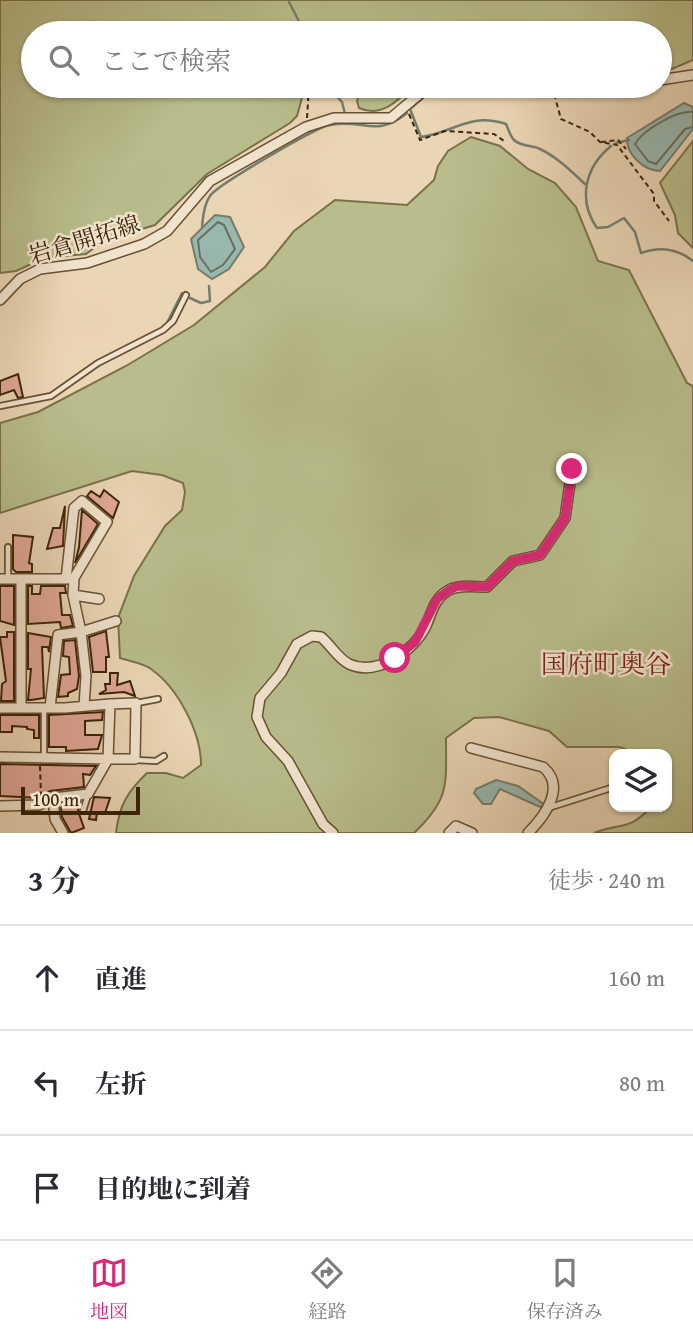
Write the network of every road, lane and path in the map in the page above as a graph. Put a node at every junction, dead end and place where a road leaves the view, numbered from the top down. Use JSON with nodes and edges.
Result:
{"nodes":[{"id":1,"x":693,"y":75,"type":"edge"},
{"id":2,"x":672,"y":78,"type":"edge"},
{"id":3,"x":308,"y":98,"type":"edge"},
{"id":4,"x":415,"y":98,"type":"edge"},
{"id":5,"x":555,"y":98,"type":"edge"},
{"id":6,"x":406,"y":106,"type":"junction"},
{"id":7,"x":309,"y":126,"type":"junction"},
{"id":8,"x":504,"y":141,"type":"dead end"},
{"id":9,"x":600,"y":142,"type":"junction"},
{"id":10,"x":626,"y":149,"type":"dead end"},
{"id":11,"x":669,"y":221,"type":"dead end"},
{"id":12,"x":186,"y":295,"type":"dead end"},
{"id":13,"x":0,"y":300,"type":"edge"},
{"id":14,"x":0,"y":406,"type":"edge"},
{"id":15,"x":572,"y":469,"type":"dead end"},
{"id":16,"x":9,"y":547,"type":"dead end"},
{"id":17,"x":70,"y":578,"type":"junction"},
{"id":18,"x":4,"y":579,"type":"edge"},
{"id":19,"x":21,"y":579,"type":"junction"},
{"id":20,"x":73,"y":595,"type":"junction"},
{"id":21,"x":99,"y":599,"type":"dead end"},
{"id":22,"x":116,"y":621,"type":"dead end"},
{"id":23,"x":81,"y":632,"type":"junction"},
{"id":24,"x":159,"y":699,"type":"dead end"},
{"id":25,"x":136,"y":703,"type":"junction"},
{"id":26,"x":110,"y":704,"type":"junction"},
{"id":27,"x":84,"y":706,"type":"junction"},
{"id":28,"x":0,"y":708,"type":"edge"},
{"id":29,"x":21,"y":708,"type":"junction"},
{"id":30,"x":47,"y":708,"type":"junction"},
{"id":31,"x":471,"y":748,"type":"dead end"},
{"id":32,"x":164,"y":756,"type":"dead end"},
{"id":33,"x":0,"y":757,"type":"edge"},
{"id":34,"x":108,"y":759,"type":"junction"},
{"id":35,"x":42,"y":760,"type":"junction"},
{"id":36,"x":135,"y":760,"type":"junction"},
{"id":37,"x":609,"y":789,"type":"edge"},
{"id":38,"x":88,"y":794,"type":"junction"},
{"id":39,"x":53,"y":798,"type":"junction"},
{"id":40,"x":42,"y":804,"type":"junction"},
{"id":41,"x":0,"y":806,"type":"edge"},
{"id":42,"x":548,"y":808,"type":"junction"},
{"id":43,"x":83,"y":811,"type":"dead end"},
{"id":44,"x":63,"y":833,"type":"edge"},
{"id":45,"x":333,"y":833,"type":"edge"},
{"id":46,"x":449,"y":833,"type":"edge"},
{"id":47,"x":472,"y":833,"type":"edge"},
{"id":48,"x":528,"y":833,"type":"edge"}],
"edges":[{"from":1,"to":2,"type":"street"},
{"from":3,"to":7,"type":"path"},
{"from":4,"to":6,"type":"street","name":"岩倉開拓線"},
{"from":5,"to":9,"type":"path"},
{"from":6,"to":7,"type":"street","name":"岩倉開拓線"},
{"from":6,"to":8,"type":"path"},
{"from":7,"to":13,"type":"street","name":"岩倉開拓線"},
{"from":9,"to":10,"type":"path"},
{"from":9,"to":11,"type":"path"},
{"from":12,"to":14,"type":"lane"},
{"from":15,"to":45,"type":"street"},
{"from":16,"to":18,"type":"lane"},
{"from":17,"to":17,"type":"street"},
{"from":17,"to":19,"type":"street"},
{"from":17,"to":20,"type":"street"},
{"from":18,"to":19,"type":"street"},
{"from":19,"to":29,"type":"street"},
{"from":20,"to":21,"type":"street"},
{"from":20,"to":23,"type":"street"},
{"from":22,"to":23,"type":"street"},
{"from":23,"to":27,"type":"street"},
{"from":23,"to":30,"type":"street"},
{"from":24,"to":25,"type":"lane"},
{"from":25,"to":26,"type":"street"},
{"from":25,"to":36,"type":"street"},
{"from":26,"to":27,"type":"street"},
{"from":26,"to":34,"type":"street"},
{"from":27,"to":30,"type":"street"},
{"from":28,"to":29,"type":"street"},
{"from":29,"to":30,"type":"street"},
{"from":30,"to":35,"type":"lane"},
{"from":31,"to":42,"type":"street"},
{"from":32,"to":36,"type":"lane"},
{"from":33,"to":35,"type":"street"},
{"from":34,"to":35,"type":"street"},
{"from":34,"to":36,"type":"street"},
{"from":34,"to":38,"type":"street"},
{"from":35,"to":40,"type":"path"},
{"from":37,"to":42,"type":"lane"},
{"from":38,"to":39,"type":"street"},
{"from":38,"to":43,"type":"lane"},
{"from":39,"to":40,"type":"street"},
{"from":39,"to":44,"type":"street"},
{"from":40,"to":41,"type":"street"},
{"from":42,"to":48,"type":"street"},
{"from":46,"to":47,"type":"street"}]}
